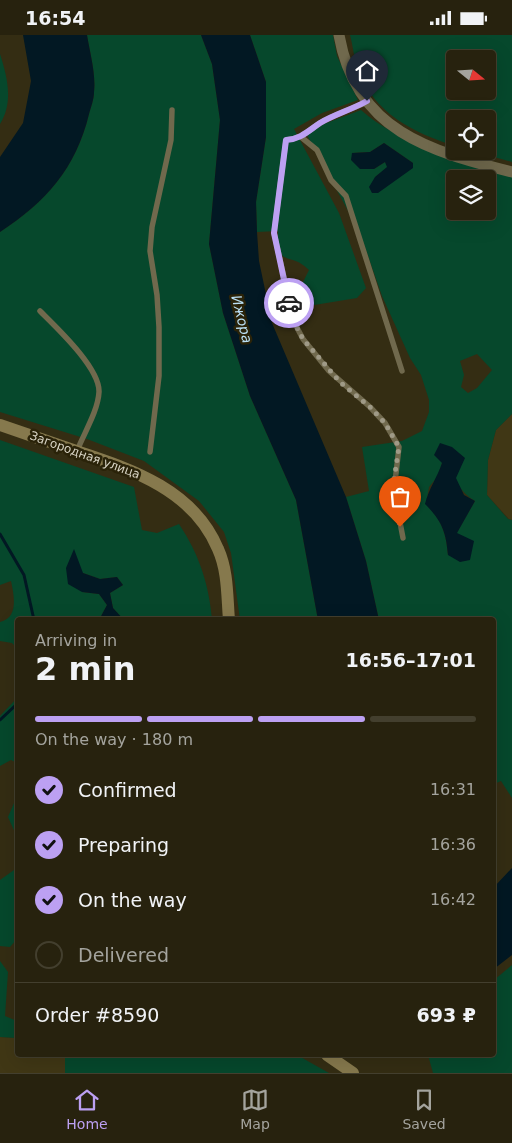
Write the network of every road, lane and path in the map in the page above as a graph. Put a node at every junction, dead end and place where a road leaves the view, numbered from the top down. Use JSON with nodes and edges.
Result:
{"nodes":[{"id":1,"x":339,"y":35,"type":"edge"},
{"id":2,"x":367,"y":101,"type":"junction"},
{"id":3,"x":172,"y":110,"type":"dead end"},
{"id":4,"x":301,"y":137,"type":"junction"},
{"id":5,"x":512,"y":172,"type":"edge"},
{"id":6,"x":40,"y":311,"type":"dead end"},
{"id":7,"x":402,"y":371,"type":"dead end"},
{"id":8,"x":0,"y":425,"type":"edge"},
{"id":9,"x":77,"y":451,"type":"junction"},
{"id":10,"x":150,"y":452,"type":"dead end"},
{"id":11,"x":403,"y":538,"type":"dead end"},
{"id":12,"x":229,"y":617,"type":"edge"},
{"id":13,"x":331,"y":1057,"type":"edge"},
{"id":14,"x":353,"y":1073,"type":"edge"}],
"edges":[{"from":1,"to":2,"type":"street"},
{"from":2,"to":4,"type":"lane"},
{"from":2,"to":5,"type":"street"},
{"from":3,"to":10,"type":"lane"},
{"from":4,"to":7,"type":"lane"},
{"from":4,"to":11,"type":"lane"},
{"from":6,"to":9,"type":"lane"},
{"from":8,"to":9,"type":"main road","name":"Загородная улица"},
{"from":9,"to":12,"type":"main road","name":"Загородная улица"},
{"from":13,"to":14,"type":"main road"}]}
